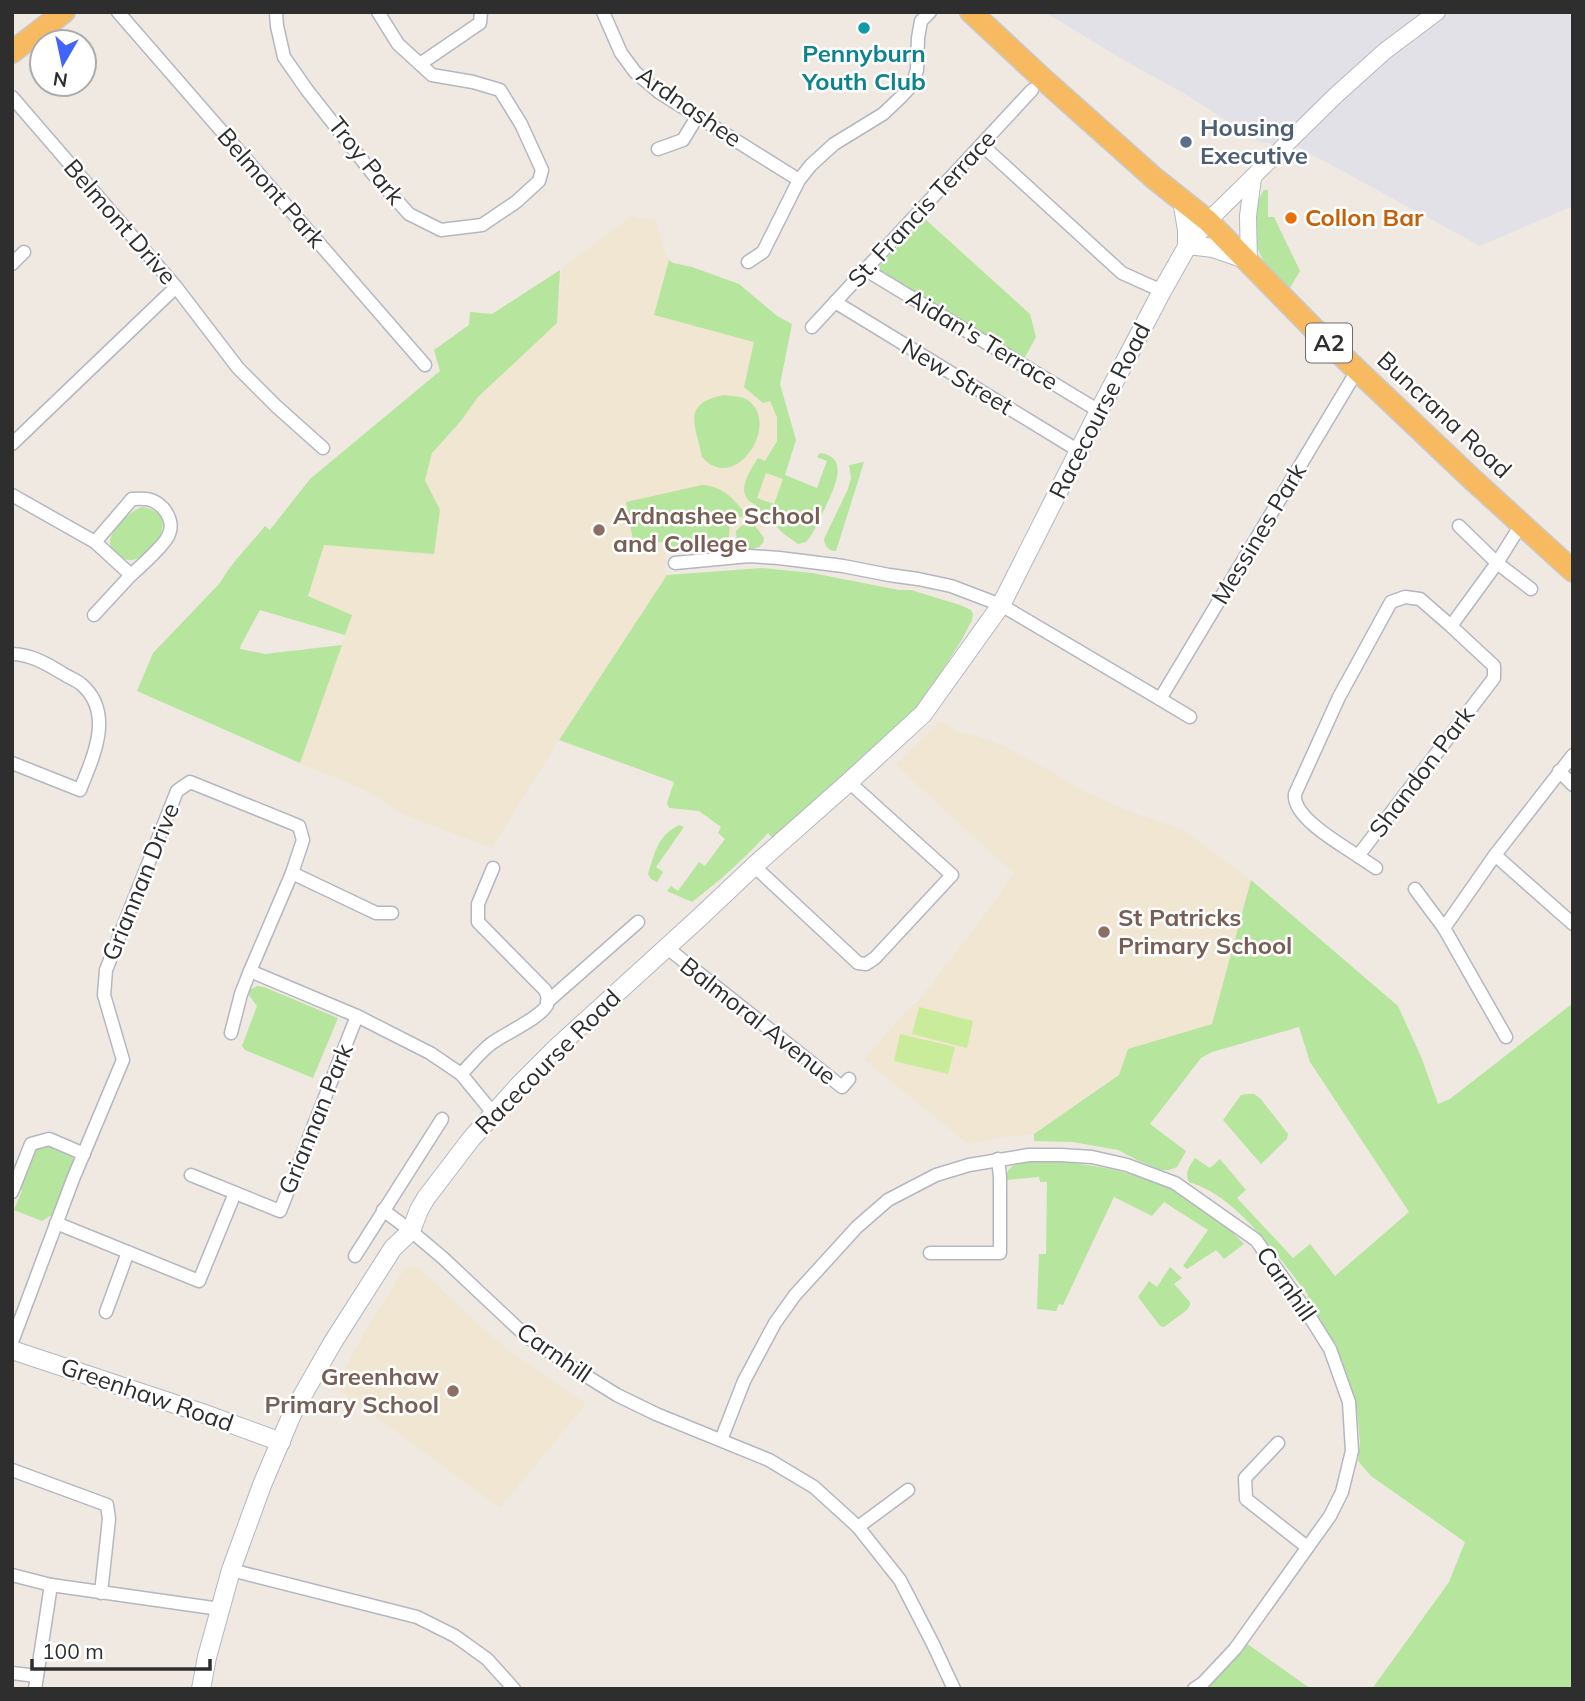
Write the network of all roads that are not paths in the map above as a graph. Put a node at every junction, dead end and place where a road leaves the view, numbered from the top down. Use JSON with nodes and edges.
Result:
{"nodes":[{"id":1,"x":64,"y":12,"type":"edge"},
{"id":2,"x":118,"y":12,"type":"edge"},
{"id":3,"x":276,"y":12,"type":"edge"},
{"id":4,"x":378,"y":12,"type":"edge"},
{"id":5,"x":481,"y":12,"type":"edge"},
{"id":6,"x":603,"y":12,"type":"edge"},
{"id":7,"x":930,"y":12,"type":"edge"},
{"id":8,"x":971,"y":12,"type":"edge"},
{"id":9,"x":1437,"y":12,"type":"edge"},
{"id":10,"x":12,"y":52,"type":"edge"},
{"id":11,"x":420,"y":64,"type":"junction"},
{"id":12,"x":1032,"y":90,"type":"dead end"},
{"id":13,"x":12,"y":97,"type":"edge"},
{"id":14,"x":697,"y":117,"type":"junction"},
{"id":15,"x":982,"y":145,"type":"junction"},
{"id":16,"x":658,"y":149,"type":"dead end"},
{"id":17,"x":1253,"y":178,"type":"junction"},
{"id":18,"x":799,"y":180,"type":"junction"},
{"id":19,"x":1182,"y":200,"type":"junction"},
{"id":20,"x":1208,"y":221,"type":"junction"},
{"id":21,"x":1188,"y":246,"type":"junction"},
{"id":22,"x":24,"y":252,"type":"dead end"},
{"id":23,"x":1247,"y":261,"type":"junction"},
{"id":24,"x":748,"y":262,"type":"dead end"},
{"id":25,"x":12,"y":264,"type":"edge"},
{"id":26,"x":866,"y":270,"type":"junction"},
{"id":27,"x":176,"y":287,"type":"junction"},
{"id":28,"x":1162,"y":291,"type":"junction"},
{"id":29,"x":835,"y":302,"type":"junction"},
{"id":30,"x":812,"y":327,"type":"dead end"},
{"id":31,"x":425,"y":365,"type":"dead end"},
{"id":32,"x":1358,"y":369,"type":"junction"},
{"id":33,"x":1099,"y":411,"type":"junction"},
{"id":34,"x":12,"y":444,"type":"edge"},
{"id":35,"x":323,"y":448,"type":"dead end"},
{"id":36,"x":1079,"y":451,"type":"junction"},
{"id":37,"x":12,"y":495,"type":"edge"},
{"id":38,"x":1522,"y":523,"type":"junction"},
{"id":39,"x":1459,"y":526,"type":"dead end"},
{"id":40,"x":95,"y":542,"type":"junction"},
{"id":41,"x":676,"y":563,"type":"dead end"},
{"id":42,"x":1497,"y":563,"type":"junction"},
{"id":43,"x":1573,"y":571,"type":"edge"},
{"id":44,"x":131,"y":575,"type":"junction"},
{"id":45,"x":1531,"y":589,"type":"dead end"},
{"id":46,"x":1001,"y":605,"type":"junction"},
{"id":47,"x":94,"y":615,"type":"dead end"},
{"id":48,"x":1451,"y":626,"type":"junction"},
{"id":49,"x":12,"y":654,"type":"edge"},
{"id":50,"x":1160,"y":699,"type":"junction"},
{"id":51,"x":1190,"y":717,"type":"dead end"},
{"id":52,"x":1573,"y":754,"type":"edge"},
{"id":53,"x":12,"y":763,"type":"edge"},
{"id":54,"x":1559,"y":771,"type":"junction"},
{"id":55,"x":849,"y":782,"type":"junction"},
{"id":56,"x":1573,"y":785,"type":"edge"},
{"id":57,"x":1495,"y":855,"type":"junction"},
{"id":58,"x":1358,"y":856,"type":"junction"},
{"id":59,"x":754,"y":866,"type":"junction"},
{"id":60,"x":493,"y":868,"type":"dead end"},
{"id":61,"x":1376,"y":868,"type":"dead end"},
{"id":62,"x":292,"y":873,"type":"junction"},
{"id":63,"x":1415,"y":889,"type":"dead end"},
{"id":64,"x":392,"y":914,"type":"dead end"},
{"id":65,"x":638,"y":922,"type":"dead end"},
{"id":66,"x":1573,"y":924,"type":"edge"},
{"id":67,"x":1444,"y":928,"type":"junction"},
{"id":68,"x":666,"y":947,"type":"junction"},
{"id":69,"x":250,"y":971,"type":"junction"},
{"id":70,"x":548,"y":1002,"type":"junction"},
{"id":71,"x":357,"y":1017,"type":"junction"},
{"id":72,"x":231,"y":1033,"type":"dead end"},
{"id":73,"x":1506,"y":1037,"type":"dead end"},
{"id":74,"x":460,"y":1074,"type":"junction"},
{"id":75,"x":849,"y":1079,"type":"dead end"},
{"id":76,"x":493,"y":1114,"type":"junction"},
{"id":77,"x":442,"y":1119,"type":"dead end"},
{"id":78,"x":84,"y":1154,"type":"junction"},
{"id":79,"x":998,"y":1159,"type":"junction"},
{"id":80,"x":191,"y":1175,"type":"dead end"},
{"id":81,"x":12,"y":1192,"type":"edge"},
{"id":82,"x":235,"y":1193,"type":"junction"},
{"id":83,"x":383,"y":1210,"type":"junction"},
{"id":84,"x":56,"y":1223,"type":"junction"},
{"id":85,"x":411,"y":1231,"type":"junction"},
{"id":86,"x":128,"y":1252,"type":"junction"},
{"id":87,"x":930,"y":1252,"type":"dead end"},
{"id":88,"x":355,"y":1256,"type":"dead end"},
{"id":89,"x":106,"y":1312,"type":"dead end"},
{"id":90,"x":12,"y":1342,"type":"edge"},
{"id":91,"x":12,"y":1350,"type":"edge"},
{"id":92,"x":721,"y":1440,"type":"junction"},
{"id":93,"x":281,"y":1442,"type":"junction"},
{"id":94,"x":1278,"y":1443,"type":"dead end"},
{"id":95,"x":12,"y":1470,"type":"edge"},
{"id":96,"x":908,"y":1490,"type":"dead end"},
{"id":97,"x":859,"y":1527,"type":"junction"},
{"id":98,"x":1307,"y":1547,"type":"junction"},
{"id":99,"x":231,"y":1570,"type":"junction"},
{"id":100,"x":12,"y":1574,"type":"edge"},
{"id":101,"x":51,"y":1585,"type":"junction"},
{"id":102,"x":101,"y":1593,"type":"junction"},
{"id":103,"x":220,"y":1609,"type":"junction"},
{"id":104,"x":12,"y":1673,"type":"edge"},
{"id":105,"x":36,"y":1683,"type":"edge"},
{"id":106,"x":201,"y":1689,"type":"edge"},
{"id":107,"x":514,"y":1689,"type":"edge"},
{"id":108,"x":954,"y":1689,"type":"edge"},
{"id":109,"x":1194,"y":1689,"type":"edge"}],
"edges":[{"from":1,"to":10,"type":"highway"},
{"from":2,"to":31,"type":"street","name":"Belmont Park"},
{"from":3,"to":11,"type":"street","name":"Troy Park"},
{"from":4,"to":11,"type":"street","name":"Troy Park"},
{"from":5,"to":11,"type":"street"},
{"from":6,"to":14,"type":"street","name":"Ardnashee"},
{"from":7,"to":18,"type":"street"},
{"from":8,"to":19,"type":"highway","name":"Buncrana Road","number":"A2"},
{"from":9,"to":17,"type":"street"},
{"from":12,"to":15,"type":"street","name":"St. Francis Terrace"},
{"from":13,"to":27,"type":"street","name":"Belmont Drive"},
{"from":14,"to":16,"type":"street"},
{"from":14,"to":18,"type":"street","name":"Ardnashee"},
{"from":15,"to":26,"type":"street","name":"St. Francis Terrace"},
{"from":15,"to":28,"type":"street"},
{"from":17,"to":20,"type":"street"},
{"from":17,"to":23,"type":"street"},
{"from":18,"to":24,"type":"street"},
{"from":19,"to":20,"type":"highway","name":"Buncrana Road","number":"A2"},
{"from":19,"to":21,"type":"main road"},
{"from":20,"to":21,"type":"main road","name":"Racecourse Road"},
{"from":20,"to":23,"type":"highway","name":"Buncrana Road","number":"A2"},
{"from":21,"to":23,"type":"main road"},
{"from":21,"to":28,"type":"main road","name":"Racecourse Road"},
{"from":22,"to":25,"type":"street"},
{"from":23,"to":32,"type":"highway","name":"Buncrana Road","number":"A2"},
{"from":26,"to":29,"type":"street","name":"St. Francis Terrace"},
{"from":26,"to":33,"type":"street","name":"Aidan's Terrace"},
{"from":27,"to":34,"type":"street"},
{"from":27,"to":35,"type":"street","name":"Belmont Drive"},
{"from":28,"to":33,"type":"main road","name":"Racecourse Road"},
{"from":29,"to":30,"type":"street","name":"St. Francis Terrace"},
{"from":29,"to":36,"type":"street","name":"New Street"},
{"from":32,"to":38,"type":"highway","name":"Buncrana Road","number":"A2"},
{"from":32,"to":50,"type":"street","name":"Messines Park"},
{"from":33,"to":36,"type":"main road","name":"Racecourse Road"},
{"from":36,"to":46,"type":"main road","name":"Racecourse Road"},
{"from":37,"to":40,"type":"street"},
{"from":38,"to":42,"type":"street"},
{"from":38,"to":43,"type":"highway","name":"Buncrana Road","number":"A2"},
{"from":39,"to":42,"type":"street"},
{"from":40,"to":44,"type":"street"},
{"from":40,"to":44,"type":"street"},
{"from":41,"to":46,"type":"street"},
{"from":42,"to":45,"type":"street"},
{"from":42,"to":48,"type":"street"},
{"from":44,"to":47,"type":"street"},
{"from":46,"to":50,"type":"street"},
{"from":46,"to":55,"type":"main road","name":"Racecourse Road"},
{"from":48,"to":58,"type":"street","name":"Shandon Park"},
{"from":48,"to":58,"type":"street","name":"Shandon Park"},
{"from":49,"to":53,"type":"street"},
{"from":50,"to":51,"type":"street"},
{"from":52,"to":54,"type":"street"},
{"from":54,"to":56,"type":"street"},
{"from":54,"to":57,"type":"street"},
{"from":55,"to":59,"type":"main road","name":"Racecourse Road"},
{"from":55,"to":59,"type":"street"},
{"from":57,"to":66,"type":"street"},
{"from":57,"to":67,"type":"street"},
{"from":58,"to":61,"type":"street"},
{"from":59,"to":68,"type":"main road","name":"Racecourse Road"},
{"from":60,"to":70,"type":"street"},
{"from":62,"to":64,"type":"street"},
{"from":62,"to":69,"type":"street","name":"Griannan Drive"},
{"from":62,"to":78,"type":"street","name":"Griannan Drive"},
{"from":63,"to":67,"type":"street"},
{"from":65,"to":70,"type":"street"},
{"from":67,"to":73,"type":"street"},
{"from":68,"to":75,"type":"street","name":"Balmoral Avenue"},
{"from":68,"to":76,"type":"main road","name":"Racecourse Road"},
{"from":69,"to":71,"type":"street"},
{"from":69,"to":72,"type":"street","name":"Griannan Drive"},
{"from":70,"to":74,"type":"street"},
{"from":71,"to":74,"type":"street"},
{"from":71,"to":82,"type":"street","name":"Griannan Park"},
{"from":74,"to":76,"type":"street"},
{"from":76,"to":85,"type":"main road","name":"Racecourse Road"},
{"from":77,"to":83,"type":"street"},
{"from":78,"to":81,"type":"street"},
{"from":78,"to":84,"type":"street","name":"Griannan Drive"},
{"from":79,"to":87,"type":"street"},
{"from":79,"to":92,"type":"street","name":"Carnhill"},
{"from":79,"to":98,"type":"street","name":"Carnhill"},
{"from":80,"to":82,"type":"street","name":"Griannan Park"},
{"from":82,"to":86,"type":"street"},
{"from":83,"to":85,"type":"street","name":"Carnhill"},
{"from":83,"to":88,"type":"street"},
{"from":84,"to":86,"type":"street"},
{"from":84,"to":90,"type":"street","name":"Griannan Drive"},
{"from":85,"to":92,"type":"street","name":"Carnhill"},
{"from":85,"to":93,"type":"main road","name":"Racecourse Road"},
{"from":86,"to":89,"type":"street"},
{"from":91,"to":93,"type":"main road","name":"Greenhaw Road"},
{"from":92,"to":97,"type":"street","name":"Carnhill"},
{"from":93,"to":99,"type":"main road","name":"Racecourse Road"},
{"from":94,"to":98,"type":"street"},
{"from":95,"to":102,"type":"street"},
{"from":96,"to":97,"type":"street"},
{"from":97,"to":108,"type":"street","name":"Carnhill"},
{"from":98,"to":109,"type":"street","name":"Carnhill"},
{"from":99,"to":103,"type":"main road","name":"Racecourse Road"},
{"from":99,"to":107,"type":"street"},
{"from":100,"to":101,"type":"street"},
{"from":101,"to":102,"type":"street"},
{"from":101,"to":105,"type":"street"},
{"from":102,"to":103,"type":"street"},
{"from":103,"to":106,"type":"main road","name":"Racecourse Road"},
{"from":104,"to":105,"type":"street"}]}
